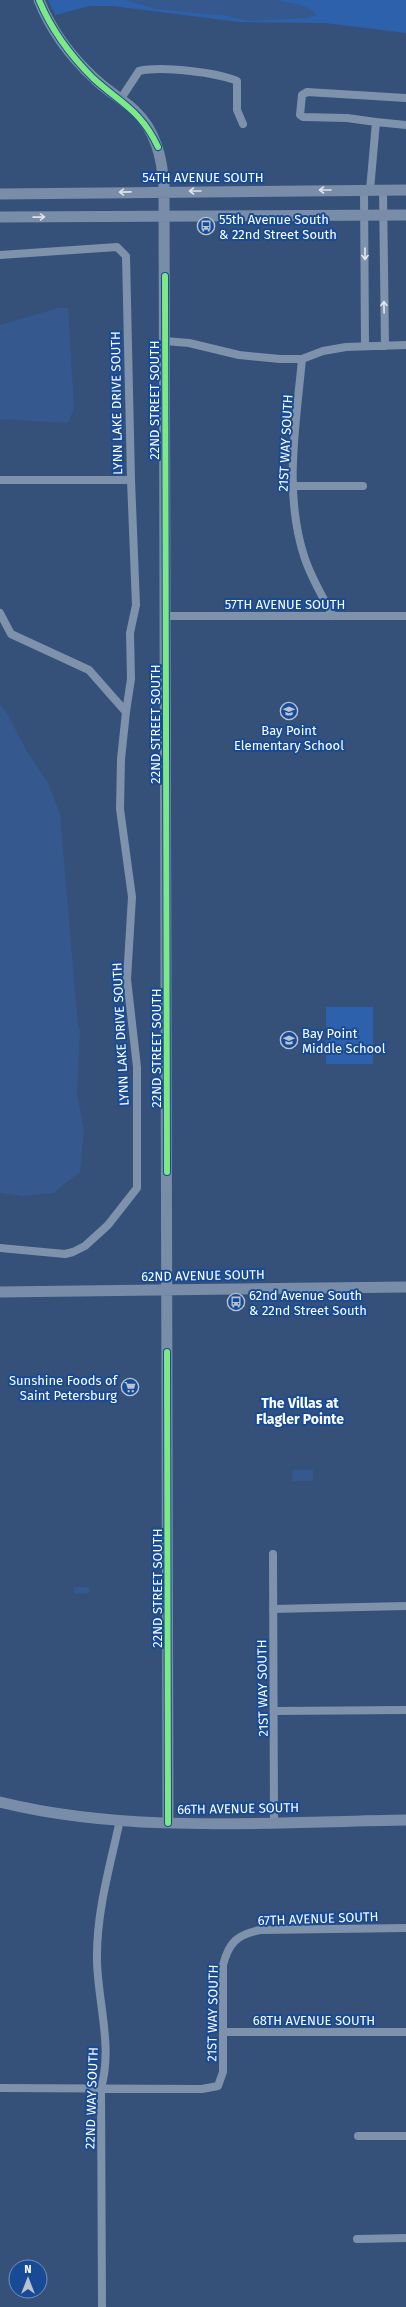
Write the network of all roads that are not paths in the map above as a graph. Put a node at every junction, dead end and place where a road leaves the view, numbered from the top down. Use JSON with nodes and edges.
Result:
{"nodes":[{"id":1,"x":39,"y":0,"type":"edge"},
{"id":2,"x":406,"y":98,"type":"edge"},
{"id":3,"x":120,"y":100,"type":"junction"},
{"id":4,"x":376,"y":122,"type":"junction"},
{"id":5,"x":243,"y":124,"type":"dead end"},
{"id":6,"x":406,"y":126,"type":"edge"},
{"id":7,"x":367,"y":190,"type":"junction"},
{"id":8,"x":383,"y":190,"type":"junction"},
{"id":9,"x":406,"y":190,"type":"edge"},
{"id":10,"x":164,"y":191,"type":"junction"},
{"id":11,"x":0,"y":194,"type":"edge"},
{"id":12,"x":165,"y":215,"type":"junction"},
{"id":13,"x":364,"y":215,"type":"junction"},
{"id":14,"x":384,"y":215,"type":"junction"},
{"id":15,"x":406,"y":215,"type":"edge"},
{"id":16,"x":0,"y":217,"type":"edge"},
{"id":17,"x":0,"y":255,"type":"edge"},
{"id":18,"x":165,"y":341,"type":"junction"},
{"id":19,"x":406,"y":345,"type":"edge"},
{"id":20,"x":365,"y":346,"type":"junction"},
{"id":21,"x":385,"y":346,"type":"junction"},
{"id":22,"x":302,"y":358,"type":"junction"},
{"id":23,"x":0,"y":480,"type":"edge"},
{"id":24,"x":131,"y":480,"type":"junction"},
{"id":25,"x":293,"y":486,"type":"junction"},
{"id":26,"x":364,"y":486,"type":"dead end"},
{"id":27,"x":0,"y":613,"type":"edge"},
{"id":28,"x":165,"y":616,"type":"junction"},
{"id":29,"x":333,"y":616,"type":"junction"},
{"id":30,"x":406,"y":616,"type":"edge"},
{"id":31,"x":126,"y":712,"type":"junction"},
{"id":32,"x":0,"y":1248,"type":"edge"},
{"id":33,"x":406,"y":1287,"type":"edge"},
{"id":34,"x":168,"y":1290,"type":"junction"},
{"id":35,"x":0,"y":1292,"type":"edge"},
{"id":36,"x":273,"y":1554,"type":"dead end"},
{"id":37,"x":406,"y":1606,"type":"edge"},
{"id":38,"x":273,"y":1608,"type":"junction"},
{"id":39,"x":406,"y":1710,"type":"edge"},
{"id":40,"x":275,"y":1712,"type":"junction"},
{"id":41,"x":0,"y":1802,"type":"edge"},
{"id":42,"x":120,"y":1820,"type":"junction"},
{"id":43,"x":406,"y":1820,"type":"edge"},
{"id":44,"x":274,"y":1822,"type":"junction"},
{"id":45,"x":168,"y":1823,"type":"junction"},
{"id":46,"x":406,"y":1928,"type":"edge"},
{"id":47,"x":234,"y":1941,"type":"joint"},
{"id":48,"x":223,"y":2032,"type":"junction"},
{"id":49,"x":406,"y":2032,"type":"edge"},
{"id":50,"x":0,"y":2088,"type":"edge"},
{"id":51,"x":101,"y":2088,"type":"junction"},
{"id":52,"x":358,"y":2136,"type":"dead end"},
{"id":53,"x":406,"y":2136,"type":"edge"},
{"id":54,"x":406,"y":2238,"type":"edge"},
{"id":55,"x":356,"y":2239,"type":"dead end"},
{"id":56,"x":102,"y":2307,"type":"edge"}],
"edges":[{"from":1,"to":3,"type":"street","name":"22ND STREET SOUTH"},
{"from":2,"to":4,"type":"street"},
{"from":3,"to":5,"type":"street"},
{"from":3,"to":10,"type":"street","name":"22ND STREET SOUTH"},
{"from":4,"to":6,"type":"street"},
{"from":4,"to":7,"type":"street"},
{"from":7,"to":8,"type":"street","name":"54TH AVENUE SOUTH"},
{"from":7,"to":10,"type":"street","name":"54TH AVENUE SOUTH","one_way":true},
{"from":7,"to":13,"type":"street"},
{"from":8,"to":9,"type":"street","name":"54TH AVENUE SOUTH"},
{"from":8,"to":14,"type":"street"},
{"from":10,"to":11,"type":"street","name":"54TH AVENUE SOUTH","one_way":true},
{"from":10,"to":12,"type":"street","name":"22ND STREET SOUTH"},
{"from":12,"to":13,"type":"street"},
{"from":16,"to":12,"type":"street","one_way":true},
{"from":12,"to":18,"type":"street","name":"22ND STREET SOUTH"},
{"from":13,"to":14,"type":"street"},
{"from":13,"to":20,"type":"street","one_way":true},
{"from":14,"to":15,"type":"street"},
{"from":21,"to":14,"type":"street","one_way":true},
{"from":17,"to":24,"type":"street","name":"LYNN LAKE DRIVE SOUTH"},
{"from":18,"to":22,"type":"street"},
{"from":18,"to":28,"type":"street","name":"22ND STREET SOUTH"},
{"from":19,"to":21,"type":"street"},
{"from":20,"to":21,"type":"street"},
{"from":20,"to":22,"type":"street"},
{"from":22,"to":25,"type":"street","name":"21ST WAY SOUTH"},
{"from":23,"to":24,"type":"street","name":"LYNN LAKE DRIVE SOUTH"},
{"from":24,"to":31,"type":"street","name":"LYNN LAKE DRIVE SOUTH"},
{"from":25,"to":26,"type":"street"},
{"from":25,"to":29,"type":"street","name":"21ST WAY SOUTH"},
{"from":27,"to":31,"type":"street"},
{"from":28,"to":29,"type":"street","name":"57TH AVENUE SOUTH"},
{"from":28,"to":34,"type":"street","name":"22ND STREET SOUTH"},
{"from":29,"to":30,"type":"street","name":"57TH AVENUE SOUTH"},
{"from":31,"to":32,"type":"street","name":"LYNN LAKE DRIVE SOUTH"},
{"from":33,"to":34,"type":"street","name":"62ND AVENUE SOUTH"},
{"from":34,"to":35,"type":"street","name":"62ND AVENUE SOUTH"},
{"from":34,"to":45,"type":"street","name":"22ND STREET SOUTH"},
{"from":36,"to":38,"type":"street","name":"21ST WAY SOUTH"},
{"from":37,"to":38,"type":"street"},
{"from":38,"to":40,"type":"street","name":"21ST WAY SOUTH"},
{"from":39,"to":40,"type":"street"},
{"from":40,"to":44,"type":"street","name":"21ST WAY SOUTH"},
{"from":41,"to":42,"type":"street","name":"66TH AVENUE SOUTH"},
{"from":42,"to":45,"type":"street","name":"66TH AVENUE SOUTH"},
{"from":42,"to":51,"type":"street","name":"22ND WAY SOUTH"},
{"from":43,"to":44,"type":"street","name":"66TH AVENUE SOUTH"},
{"from":44,"to":45,"type":"street","name":"66TH AVENUE SOUTH"},
{"from":46,"to":47,"type":"street","name":"67TH AVENUE SOUTH"},
{"from":47,"to":48,"type":"street","name":"21ST WAY SOUTH"},
{"from":48,"to":49,"type":"street","name":"68TH AVENUE SOUTH"},
{"from":48,"to":51,"type":"street","name":"21ST WAY SOUTH"},
{"from":50,"to":51,"type":"street"},
{"from":51,"to":56,"type":"street","name":"22ND WAY SOUTH"},
{"from":52,"to":53,"type":"street"},
{"from":54,"to":55,"type":"street"}]}
